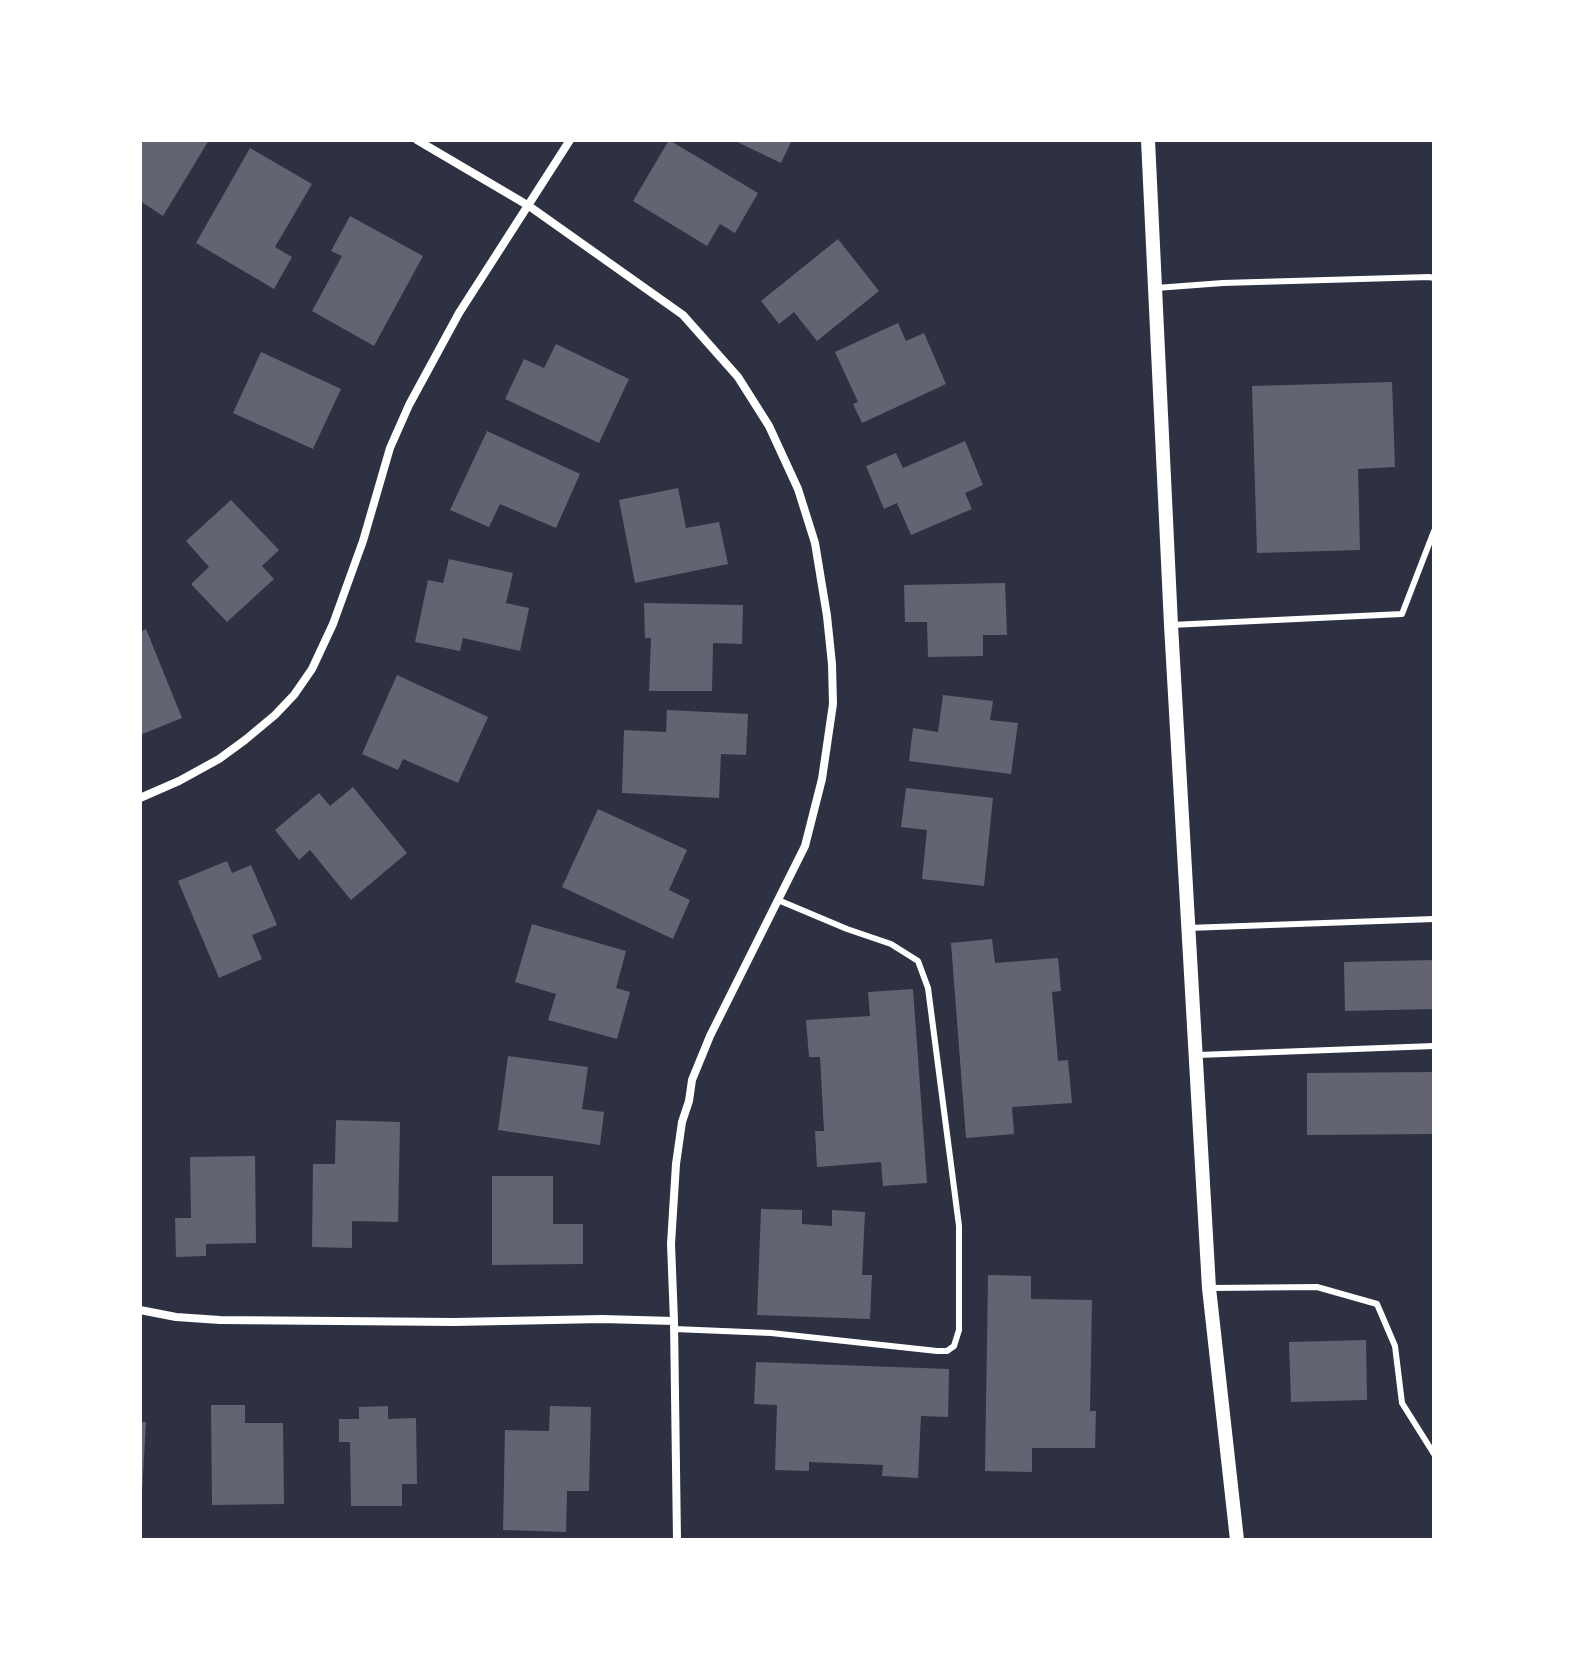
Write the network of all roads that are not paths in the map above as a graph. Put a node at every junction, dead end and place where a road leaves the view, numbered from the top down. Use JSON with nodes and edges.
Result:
{"nodes":[{"id":1,"x":417,"y":140,"type":"edge"},
{"id":2,"x":570,"y":140,"type":"edge"},
{"id":3,"x":1148,"y":140,"type":"edge"},
{"id":4,"x":529,"y":206,"type":"junction"},
{"id":5,"x":1434,"y":278,"type":"edge"},
{"id":6,"x":1156,"y":288,"type":"junction"},
{"id":7,"x":1434,"y":531,"type":"edge"},
{"id":8,"x":1171,"y":625,"type":"junction"},
{"id":9,"x":140,"y":798,"type":"edge"},
{"id":10,"x":778,"y":900,"type":"junction"},
{"id":11,"x":1434,"y":919,"type":"edge"},
{"id":12,"x":1188,"y":928,"type":"junction"},
{"id":13,"x":1434,"y":1046,"type":"edge"},
{"id":14,"x":1195,"y":1055,"type":"junction"},
{"id":15,"x":1209,"y":1288,"type":"junction"},
{"id":16,"x":140,"y":1310,"type":"edge"},
{"id":17,"x":674,"y":1325,"type":"junction"},
{"id":18,"x":1434,"y":1454,"type":"edge"},
{"id":19,"x":677,"y":1540,"type":"edge"},
{"id":20,"x":1237,"y":1540,"type":"edge"}],
"edges":[{"from":1,"to":4,"type":"street"},
{"from":2,"to":4,"type":"street"},
{"from":3,"to":6,"type":"street"},
{"from":4,"to":9,"type":"street"},
{"from":4,"to":10,"type":"street"},
{"from":5,"to":6,"type":"lane"},
{"from":6,"to":8,"type":"street"},
{"from":7,"to":8,"type":"lane"},
{"from":8,"to":12,"type":"street"},
{"from":10,"to":17,"type":"street"},
{"from":10,"to":17,"type":"lane"},
{"from":11,"to":12,"type":"lane"},
{"from":12,"to":14,"type":"street"},
{"from":13,"to":14,"type":"lane"},
{"from":14,"to":15,"type":"street"},
{"from":15,"to":18,"type":"lane"},
{"from":15,"to":20,"type":"street"},
{"from":16,"to":17,"type":"street"},
{"from":17,"to":19,"type":"street"}]}
